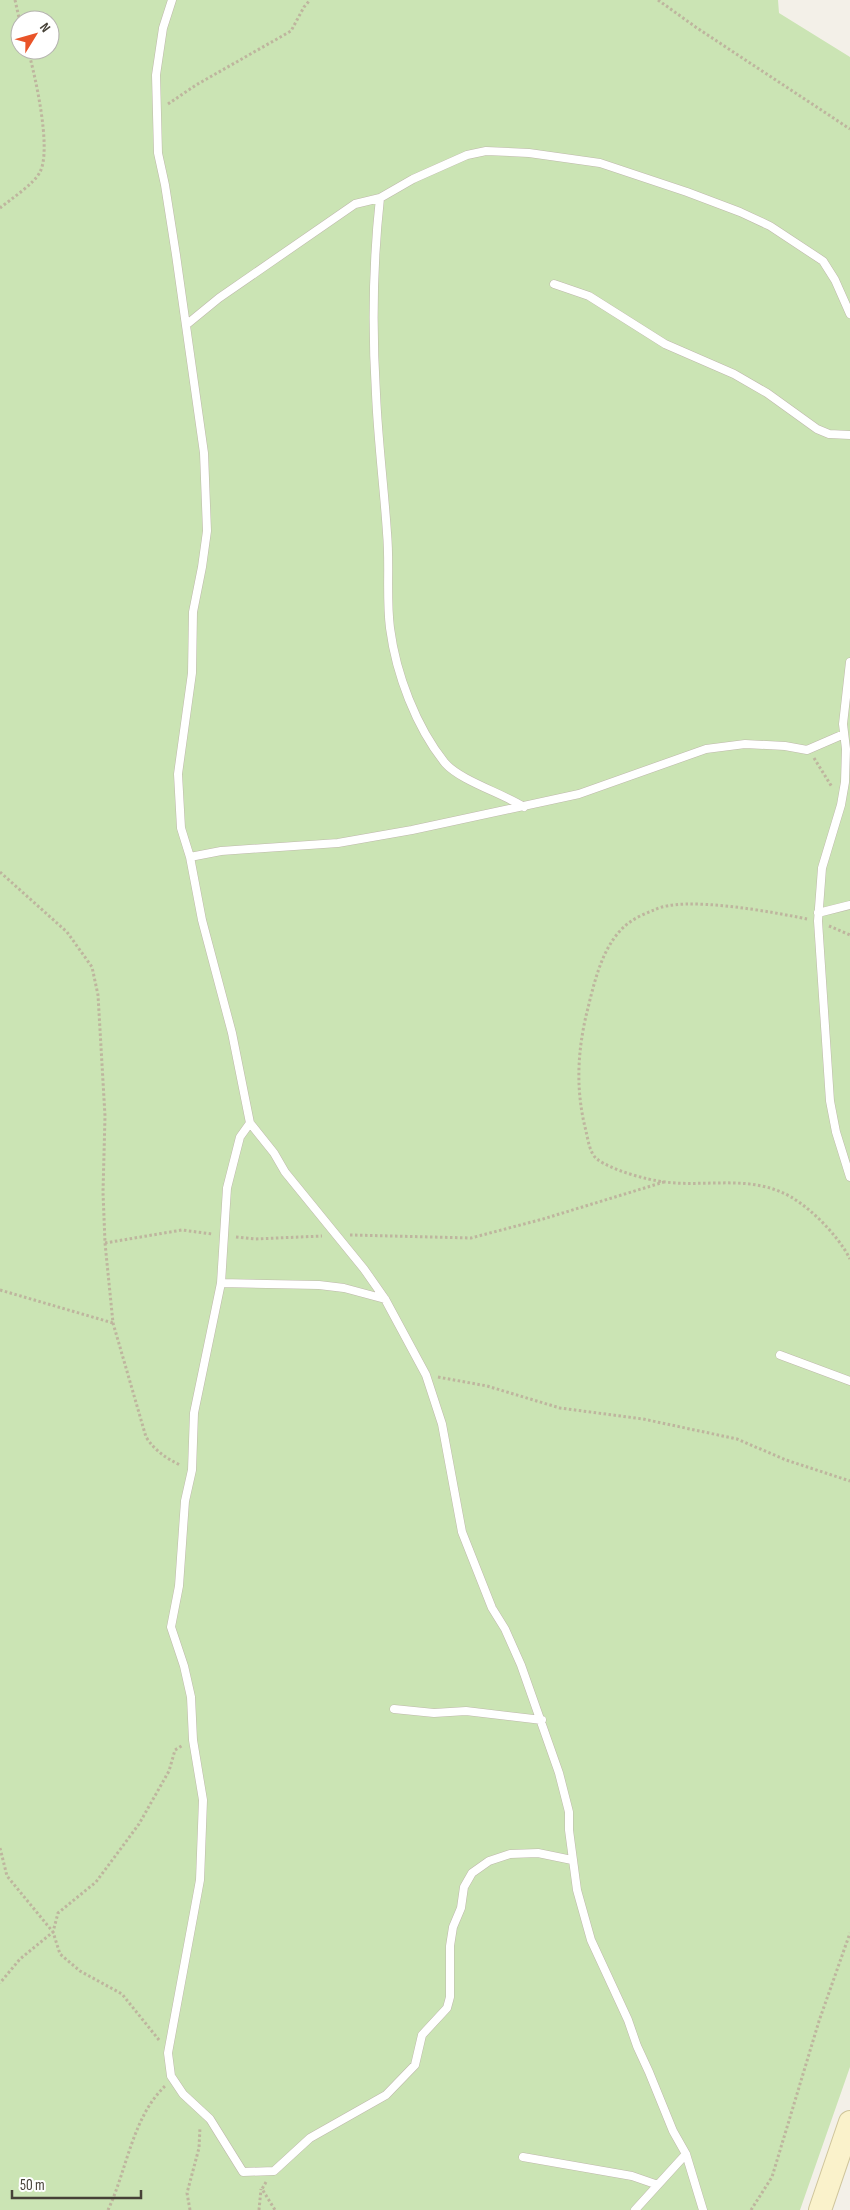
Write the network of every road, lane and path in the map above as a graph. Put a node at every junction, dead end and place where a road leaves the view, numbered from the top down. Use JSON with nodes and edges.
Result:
{"nodes":[{"id":1,"x":172,"y":0,"type":"edge"},
{"id":2,"x":310,"y":0,"type":"edge"},
{"id":3,"x":658,"y":0,"type":"edge"},
{"id":4,"x":30,"y":60,"type":"edge"},
{"id":5,"x":155,"y":112,"type":"junction"},
{"id":6,"x":850,"y":129,"type":"edge"},
{"id":7,"x":380,"y":198,"type":"junction"},
{"id":8,"x":0,"y":208,"type":"edge"},
{"id":9,"x":554,"y":284,"type":"dead end"},
{"id":10,"x":850,"y":314,"type":"edge"},
{"id":11,"x":186,"y":324,"type":"junction"},
{"id":12,"x":850,"y":435,"type":"edge"},
{"id":13,"x":850,"y":663,"type":"edge"},
{"id":14,"x":844,"y":734,"type":"junction"},
{"id":15,"x":807,"y":750,"type":"junction"},
{"id":16,"x":841,"y":805,"type":"junction"},
{"id":17,"x":524,"y":807,"type":"junction"},
{"id":18,"x":190,"y":857,"type":"junction"},
{"id":19,"x":0,"y":872,"type":"edge"},
{"id":20,"x":850,"y":905,"type":"edge"},
{"id":21,"x":818,"y":917,"type":"junction"},
{"id":22,"x":850,"y":935,"type":"edge"},
{"id":23,"x":250,"y":1122,"type":"junction"},
{"id":24,"x":850,"y":1177,"type":"edge"},
{"id":25,"x":664,"y":1182,"type":"junction"},
{"id":26,"x":224,"y":1235,"type":"junction"},
{"id":27,"x":337,"y":1235,"type":"junction"},
{"id":28,"x":105,"y":1243,"type":"junction"},
{"id":29,"x":850,"y":1259,"type":"edge"},
{"id":30,"x":221,"y":1282,"type":"junction"},
{"id":31,"x":0,"y":1290,"type":"edge"},
{"id":32,"x":385,"y":1300,"type":"junction"},
{"id":33,"x":113,"y":1323,"type":"junction"},
{"id":34,"x":780,"y":1355,"type":"dead end"},
{"id":35,"x":426,"y":1375,"type":"junction"},
{"id":36,"x":850,"y":1382,"type":"edge"},
{"id":37,"x":192,"y":1470,"type":"junction"},
{"id":38,"x":850,"y":1481,"type":"edge"},
{"id":39,"x":394,"y":1709,"type":"dead end"},
{"id":40,"x":542,"y":1720,"type":"junction"},
{"id":41,"x":192,"y":1740,"type":"junction"},
{"id":42,"x":0,"y":1848,"type":"edge"},
{"id":43,"x":572,"y":1860,"type":"junction"},
{"id":44,"x":53,"y":1932,"type":"junction"},
{"id":45,"x":850,"y":1933,"type":"edge"},
{"id":46,"x":0,"y":1983,"type":"edge"},
{"id":47,"x":168,"y":2053,"type":"junction"},
{"id":48,"x":173,"y":2079,"type":"junction"},
{"id":49,"x":190,"y":2101,"type":"junction"},
{"id":50,"x":850,"y":2122,"type":"edge"},
{"id":51,"x":686,"y":2154,"type":"junction"},
{"id":52,"x":523,"y":2157,"type":"dead end"},
{"id":53,"x":274,"y":2171,"type":"junction"},
{"id":54,"x":658,"y":2185,"type":"junction"},
{"id":55,"x":262,"y":2189,"type":"junction"},
{"id":56,"x":108,"y":2210,"type":"edge"},
{"id":57,"x":190,"y":2210,"type":"edge"},
{"id":58,"x":259,"y":2210,"type":"edge"},
{"id":59,"x":275,"y":2210,"type":"edge"},
{"id":60,"x":635,"y":2210,"type":"edge"},
{"id":61,"x":703,"y":2210,"type":"edge"},
{"id":62,"x":751,"y":2210,"type":"edge"},
{"id":63,"x":820,"y":2210,"type":"edge"}],
"edges":[{"from":1,"to":5,"type":"lane"},
{"from":2,"to":5,"type":"path"},
{"from":3,"to":6,"type":"path"},
{"from":4,"to":8,"type":"path"},
{"from":5,"to":11,"type":"lane"},
{"from":7,"to":10,"type":"lane"},
{"from":7,"to":11,"type":"lane"},
{"from":7,"to":17,"type":"lane"},
{"from":9,"to":12,"type":"lane"},
{"from":11,"to":18,"type":"lane"},
{"from":13,"to":14,"type":"lane"},
{"from":14,"to":15,"type":"lane"},
{"from":14,"to":16,"type":"lane"},
{"from":15,"to":16,"type":"path"},
{"from":15,"to":17,"type":"lane"},
{"from":16,"to":21,"type":"lane"},
{"from":17,"to":18,"type":"lane"},
{"from":18,"to":23,"type":"lane"},
{"from":19,"to":28,"type":"path"},
{"from":20,"to":21,"type":"lane"},
{"from":21,"to":22,"type":"path"},
{"from":21,"to":24,"type":"lane"},
{"from":21,"to":25,"type":"path"},
{"from":23,"to":26,"type":"lane"},
{"from":23,"to":27,"type":"lane"},
{"from":25,"to":27,"type":"path"},
{"from":25,"to":29,"type":"path"},
{"from":26,"to":27,"type":"path"},
{"from":26,"to":28,"type":"path"},
{"from":26,"to":30,"type":"lane"},
{"from":27,"to":32,"type":"lane"},
{"from":28,"to":33,"type":"path"},
{"from":30,"to":32,"type":"lane"},
{"from":30,"to":37,"type":"lane"},
{"from":31,"to":33,"type":"path"},
{"from":32,"to":35,"type":"lane"},
{"from":33,"to":37,"type":"path"},
{"from":34,"to":36,"type":"lane"},
{"from":35,"to":38,"type":"path"},
{"from":35,"to":40,"type":"lane"},
{"from":37,"to":41,"type":"lane"},
{"from":39,"to":40,"type":"lane"},
{"from":40,"to":43,"type":"lane"},
{"from":41,"to":44,"type":"path"},
{"from":41,"to":47,"type":"lane"},
{"from":42,"to":44,"type":"path"},
{"from":43,"to":51,"type":"lane"},
{"from":43,"to":53,"type":"lane"},
{"from":44,"to":46,"type":"path"},
{"from":44,"to":47,"type":"path"},
{"from":45,"to":62,"type":"path"},
{"from":47,"to":48,"type":"lane"},
{"from":48,"to":49,"type":"lane"},
{"from":48,"to":56,"type":"path"},
{"from":49,"to":53,"type":"lane"},
{"from":49,"to":57,"type":"path"},
{"from":50,"to":63,"type":"street"},
{"from":51,"to":54,"type":"lane"},
{"from":51,"to":61,"type":"lane"},
{"from":52,"to":54,"type":"lane"},
{"from":53,"to":55,"type":"path"},
{"from":54,"to":60,"type":"lane"},
{"from":55,"to":58,"type":"path"},
{"from":55,"to":59,"type":"path"}]}
